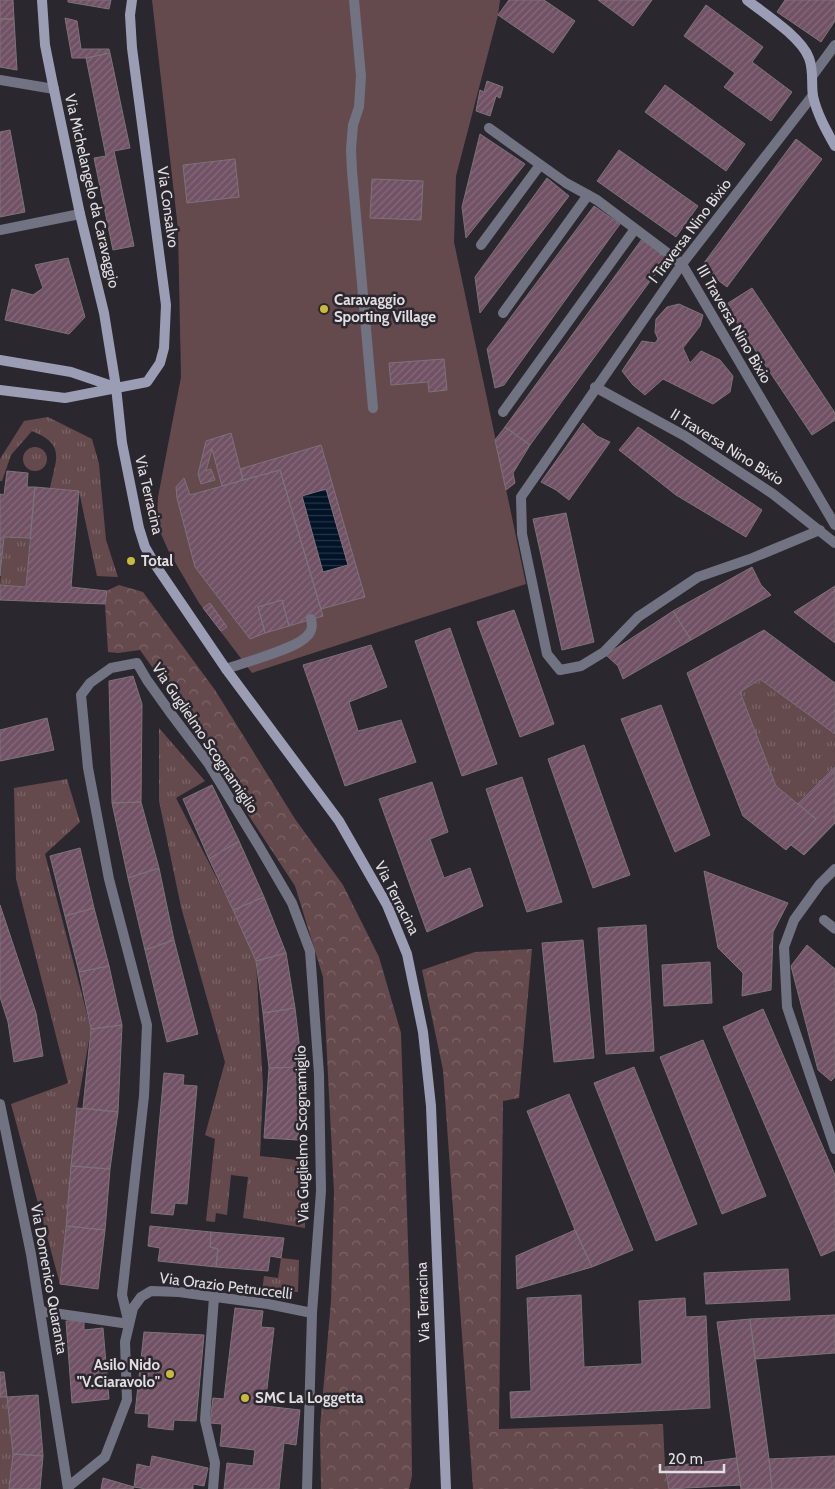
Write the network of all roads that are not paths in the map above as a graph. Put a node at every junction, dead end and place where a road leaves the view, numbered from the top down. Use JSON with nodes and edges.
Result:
{"nodes":[{"id":1,"x":42,"y":0,"type":"edge"},
{"id":2,"x":132,"y":0,"type":"edge"},
{"id":3,"x":354,"y":0,"type":"edge"},
{"id":4,"x":747,"y":0,"type":"edge"},
{"id":5,"x":835,"y":45,"type":"edge"},
{"id":6,"x":813,"y":75,"type":"junction"},
{"id":7,"x":0,"y":80,"type":"edge"},
{"id":8,"x":54,"y":90,"type":"junction"},
{"id":9,"x":813,"y":95,"type":"junction"},
{"id":10,"x":489,"y":128,"type":"dead end"},
{"id":11,"x":835,"y":146,"type":"edge"},
{"id":12,"x":540,"y":165,"type":"junction"},
{"id":13,"x":588,"y":195,"type":"junction"},
{"id":14,"x":80,"y":214,"type":"junction"},
{"id":15,"x":636,"y":229,"type":"junction"},
{"id":16,"x":0,"y":230,"type":"edge"},
{"id":17,"x":481,"y":245,"type":"dead end"},
{"id":18,"x":682,"y":264,"type":"junction"},
{"id":19,"x":503,"y":313,"type":"dead end"},
{"id":20,"x":0,"y":360,"type":"edge"},
{"id":21,"x":116,"y":387,"type":"junction"},
{"id":22,"x":595,"y":387,"type":"junction"},
{"id":23,"x":0,"y":391,"type":"edge"},
{"id":24,"x":373,"y":408,"type":"dead end"},
{"id":25,"x":503,"y":412,"type":"dead end"},
{"id":26,"x":835,"y":525,"type":"edge"},
{"id":27,"x":820,"y":530,"type":"junction"},
{"id":28,"x":835,"y":543,"type":"edge"},
{"id":29,"x":311,"y":619,"type":"dead end"},
{"id":30,"x":226,"y":669,"type":"junction"},
{"id":31,"x":835,"y":869,"type":"edge"},
{"id":32,"x":824,"y":920,"type":"dead end"},
{"id":33,"x":835,"y":929,"type":"edge"},
{"id":34,"x":0,"y":1104,"type":"edge"},
{"id":35,"x":835,"y":1148,"type":"edge"},
{"id":36,"x":214,"y":1297,"type":"junction"},
{"id":37,"x":40,"y":1312,"type":"junction"},
{"id":38,"x":312,"y":1313,"type":"junction"},
{"id":39,"x":129,"y":1324,"type":"junction"},
{"id":40,"x":443,"y":1487,"type":"edge"},
{"id":41,"x":68,"y":1488,"type":"edge"},
{"id":42,"x":213,"y":1489,"type":"edge"},
{"id":43,"x":307,"y":1489,"type":"edge"}],
"edges":[{"from":1,"to":8,"type":"main road","name":"Via Michelangelo da Caravaggio"},
{"from":2,"to":21,"type":"main road","name":"Via Consalvo"},
{"from":3,"to":24,"type":"street"},
{"from":4,"to":6,"type":"main road"},
{"from":5,"to":6,"type":"street"},
{"from":6,"to":9,"type":"main road"},
{"from":7,"to":8,"type":"street"},
{"from":8,"to":14,"type":"main road","name":"Via Michelangelo da Caravaggio"},
{"from":9,"to":11,"type":"main road"},
{"from":9,"to":18,"type":"street","name":"I Traversa Nino Bixio"},
{"from":10,"to":12,"type":"street","name":"III Traversa Nino Bixio"},
{"from":12,"to":13,"type":"street","name":"III Traversa Nino Bixio"},
{"from":12,"to":17,"type":"street"},
{"from":13,"to":15,"type":"street","name":"III Traversa Nino Bixio"},
{"from":13,"to":19,"type":"street"},
{"from":14,"to":16,"type":"street"},
{"from":14,"to":21,"type":"main road","name":"Via Michelangelo da Caravaggio"},
{"from":15,"to":18,"type":"street","name":"III Traversa Nino Bixio"},
{"from":15,"to":25,"type":"street"},
{"from":18,"to":22,"type":"street","name":"I Traversa Nino Bixio"},
{"from":18,"to":26,"type":"street","name":"III Traversa Nino Bixio"},
{"from":20,"to":21,"type":"main road"},
{"from":21,"to":23,"type":"main road","name":"Via Consalvo"},
{"from":21,"to":30,"type":"main road","name":"Via Terracina"},
{"from":22,"to":27,"type":"street","name":"II Traversa Nino Bixio"},
{"from":22,"to":27,"type":"street","name":"I Traversa Nino Bixio"},
{"from":27,"to":28,"type":"street","name":"II Traversa Nino Bixio"},
{"from":29,"to":30,"type":"street"},
{"from":30,"to":40,"type":"main road","name":"Via Terracina"},
{"from":31,"to":35,"type":"street"},
{"from":32,"to":33,"type":"street"},
{"from":34,"to":37,"type":"street","name":"Via Domenico Quaranta"},
{"from":36,"to":38,"type":"street","name":"Via Orazio Petruccelli"},
{"from":36,"to":39,"type":"street","name":"Via Orazio Petruccelli"},
{"from":36,"to":42,"type":"street"},
{"from":37,"to":39,"type":"street"},
{"from":37,"to":41,"type":"street","name":"Via Domenico Quaranta"},
{"from":38,"to":39,"type":"street","name":"Via Guglielmo Scognamiglio"},
{"from":38,"to":43,"type":"street","name":"Via Guglielmo Scognamiglio"},
{"from":39,"to":41,"type":"street","name":"Via Orazio Petruccelli"}]}
